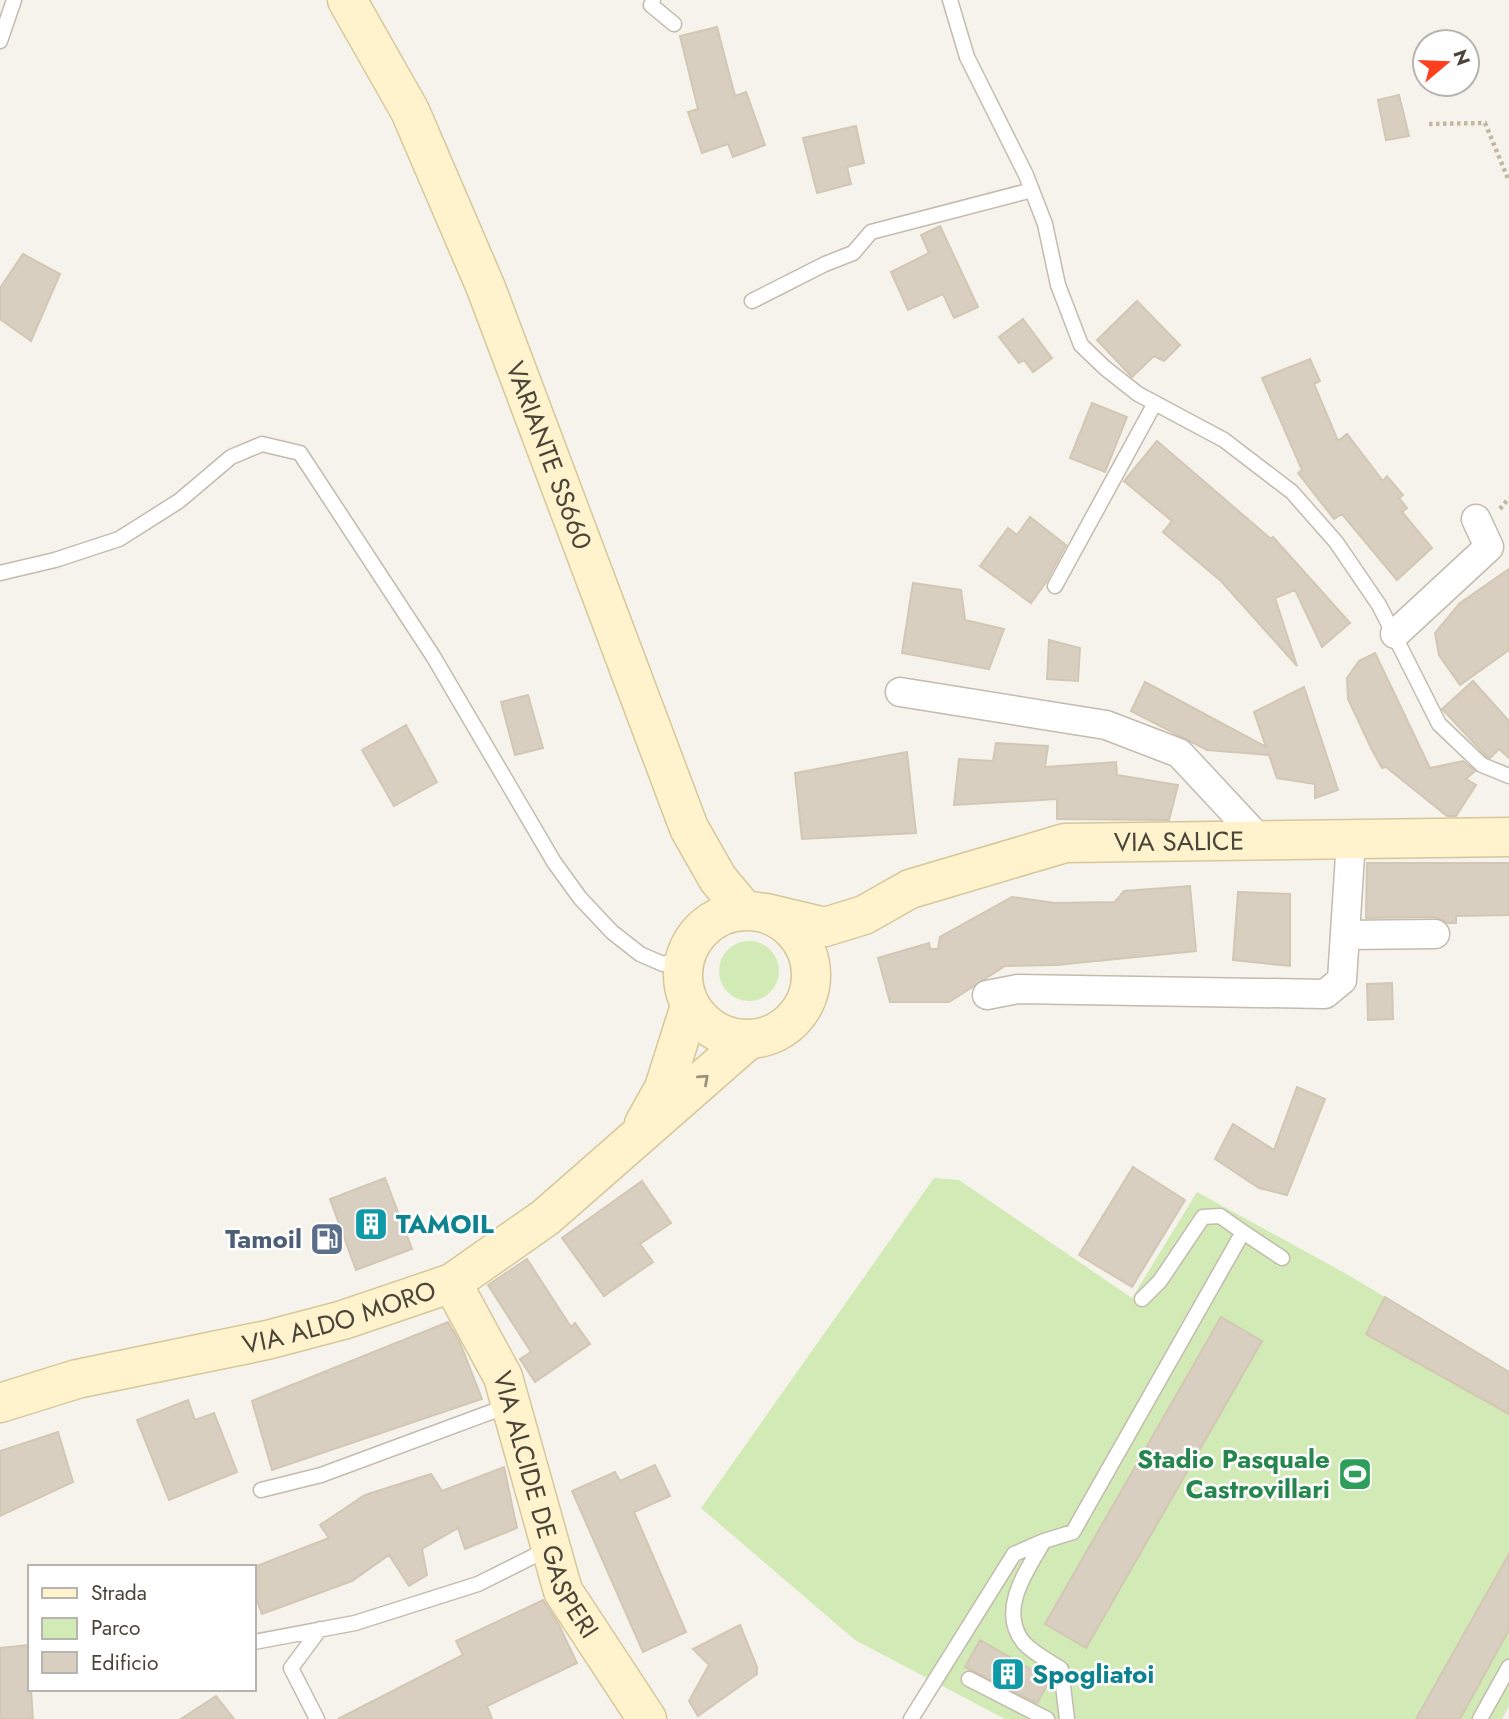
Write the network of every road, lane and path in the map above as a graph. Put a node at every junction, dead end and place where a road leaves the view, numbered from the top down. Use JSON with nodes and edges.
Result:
{"nodes":[{"id":1,"x":14,"y":0,"type":"edge"},
{"id":2,"x":347,"y":0,"type":"edge"},
{"id":3,"x":653,"y":0,"type":"edge"},
{"id":4,"x":950,"y":0,"type":"edge"},
{"id":5,"x":674,"y":23,"type":"dead end"},
{"id":6,"x":0,"y":41,"type":"edge"},
{"id":7,"x":1429,"y":124,"type":"dead end"},
{"id":8,"x":1509,"y":181,"type":"edge"},
{"id":9,"x":1032,"y":190,"type":"junction"},
{"id":10,"x":752,"y":301,"type":"dead end"},
{"id":11,"x":1155,"y":402,"type":"junction"},
{"id":12,"x":1476,"y":519,"type":"dead end"},
{"id":13,"x":0,"y":573,"type":"edge"},
{"id":14,"x":1055,"y":586,"type":"dead end"},
{"id":15,"x":1395,"y":634,"type":"junction"},
{"id":16,"x":900,"y":692,"type":"dead end"},
{"id":17,"x":1509,"y":776,"type":"edge"},
{"id":18,"x":689,"y":828,"type":"junction"},
{"id":19,"x":1509,"y":837,"type":"edge"},
{"id":20,"x":1351,"y":840,"type":"junction"},
{"id":21,"x":1262,"y":842,"type":"junction"},
{"id":22,"x":755,"y":912,"type":"junction"},
{"id":23,"x":864,"y":915,"type":"junction"},
{"id":24,"x":1435,"y":934,"type":"dead end"},
{"id":25,"x":1346,"y":936,"type":"junction"},
{"id":26,"x":689,"y":949,"type":"junction"},
{"id":27,"x":811,"y":969,"type":"junction"},
{"id":28,"x":987,"y":995,"type":"dead end"},
{"id":29,"x":690,"y":1006,"type":"junction"},
{"id":30,"x":748,"y":1040,"type":"junction"},
{"id":31,"x":635,"y":1141,"type":"junction"},
{"id":32,"x":1243,"y":1232,"type":"junction"},
{"id":33,"x":1282,"y":1258,"type":"dead end"},
{"id":34,"x":452,"y":1283,"type":"junction"},
{"id":35,"x":1142,"y":1299,"type":"dead end"},
{"id":36,"x":0,"y":1403,"type":"edge"},
{"id":37,"x":512,"y":1404,"type":"junction"},
{"id":38,"x":261,"y":1490,"type":"dead end"},
{"id":39,"x":1044,"y":1541,"type":"junction"},
{"id":40,"x":551,"y":1548,"type":"junction"},
{"id":41,"x":320,"y":1629,"type":"junction"},
{"id":42,"x":256,"y":1642,"type":"edge"},
{"id":43,"x":1509,"y":1667,"type":"edge"},
{"id":44,"x":970,"y":1679,"type":"dead end"},
{"id":45,"x":317,"y":1719,"type":"edge"},
{"id":46,"x":647,"y":1719,"type":"edge"},
{"id":47,"x":911,"y":1719,"type":"edge"},
{"id":48,"x":1047,"y":1719,"type":"edge"},
{"id":49,"x":1067,"y":1719,"type":"edge"},
{"id":50,"x":1480,"y":1719,"type":"edge"}],
"edges":[{"from":1,"to":6,"type":"lane"},
{"from":2,"to":18,"type":"main road","name":"VARIANTE SS660"},
{"from":3,"to":5,"type":"lane"},
{"from":4,"to":9,"type":"lane"},
{"from":7,"to":8,"type":"path"},
{"from":9,"to":10,"type":"lane"},
{"from":9,"to":11,"type":"lane"},
{"from":11,"to":14,"type":"lane"},
{"from":11,"to":15,"type":"lane"},
{"from":12,"to":15,"type":"street"},
{"from":13,"to":26,"type":"lane"},
{"from":15,"to":17,"type":"lane"},
{"from":16,"to":21,"type":"street"},
{"from":18,"to":22,"type":"main road","name":"VARIANTE SS660"},
{"from":18,"to":26,"type":"main road"},
{"from":19,"to":20,"type":"main road","name":"VIA SALICE"},
{"from":20,"to":21,"type":"main road","name":"VIA SALICE"},
{"from":20,"to":25,"type":"street"},
{"from":21,"to":23,"type":"main road","name":"VIA SALICE"},
{"from":22,"to":23,"type":"main road"},
{"from":22,"to":26,"type":"main road"},
{"from":22,"to":27,"type":"main road"},
{"from":23,"to":27,"type":"main road"},
{"from":24,"to":25,"type":"street"},
{"from":25,"to":28,"type":"street"},
{"from":26,"to":29,"type":"main road"},
{"from":27,"to":30,"type":"main road"},
{"from":29,"to":30,"type":"main road"},
{"from":29,"to":31,"type":"main road","name":"VIA ALDO MORO"},
{"from":31,"to":30,"type":"main road","name":"VIA ALDO MORO","one_way":true},
{"from":31,"to":34,"type":"main road","name":"VIA ALDO MORO"},
{"from":32,"to":33,"type":"lane"},
{"from":32,"to":35,"type":"lane"},
{"from":32,"to":39,"type":"lane"},
{"from":34,"to":36,"type":"main road","name":"VIA ALDO MORO"},
{"from":34,"to":37,"type":"main road","name":"VIA ALCIDE DE GASPERI"},
{"from":37,"to":38,"type":"lane"},
{"from":37,"to":40,"type":"main road","name":"VIA ALCIDE DE GASPERI"},
{"from":39,"to":47,"type":"lane"},
{"from":39,"to":49,"type":"lane"},
{"from":40,"to":41,"type":"lane"},
{"from":40,"to":46,"type":"main road","name":"VIA ALCIDE DE GASPERI"},
{"from":41,"to":42,"type":"lane"},
{"from":41,"to":45,"type":"lane"},
{"from":43,"to":50,"type":"lane"},
{"from":44,"to":48,"type":"lane"}]}
